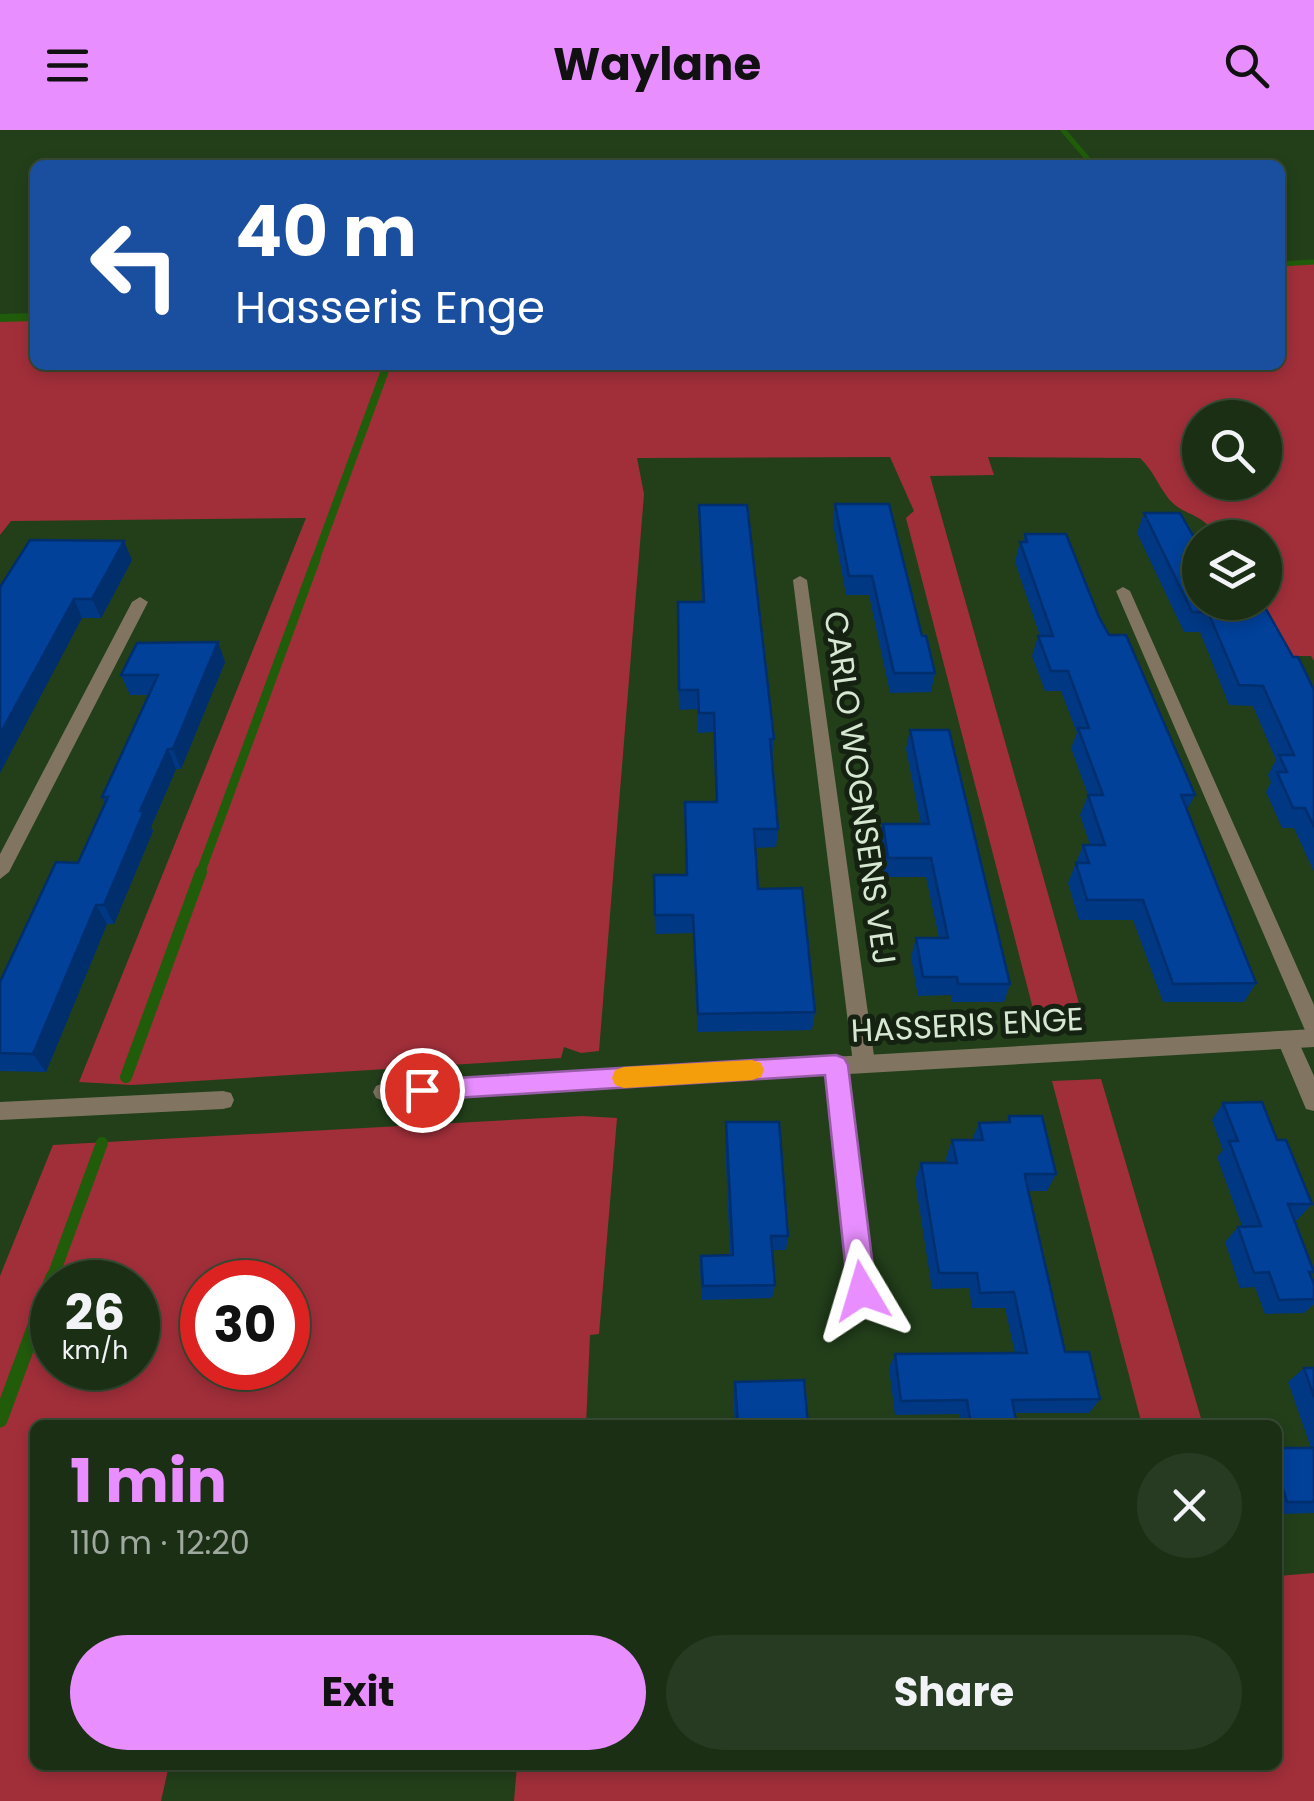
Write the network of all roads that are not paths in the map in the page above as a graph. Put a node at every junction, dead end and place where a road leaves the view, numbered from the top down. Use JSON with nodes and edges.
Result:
{"nodes":[{"id":1,"x":800,"y":580,"type":"dead end"},
{"id":2,"x":1122,"y":591,"type":"dead end"},
{"id":3,"x":140,"y":602,"type":"dead end"},
{"id":4,"x":0,"y":872,"type":"edge"},
{"id":5,"x":1314,"y":1028,"type":"edge"},
{"id":6,"x":1314,"y":1038,"type":"edge"},
{"id":7,"x":1288,"y":1040,"type":"junction"},
{"id":8,"x":864,"y":1064,"type":"junction"},
{"id":9,"x":836,"y":1065,"type":"junction"},
{"id":10,"x":384,"y":1092,"type":"dead end"},
{"id":11,"x":223,"y":1100,"type":"dead end"},
{"id":12,"x":1314,"y":1102,"type":"edge"},
{"id":13,"x":0,"y":1111,"type":"edge"},
{"id":14,"x":862,"y":1291,"type":"dead end"}],
"edges":[{"from":1,"to":8,"type":"street","name":"CARLO WOGNSENS VEJ"},
{"from":2,"to":5,"type":"street"},
{"from":3,"to":4,"type":"street"},
{"from":6,"to":7,"type":"street","name":"HASSERIS ENGE"},
{"from":7,"to":8,"type":"street","name":"HASSERIS ENGE"},
{"from":7,"to":12,"type":"street"},
{"from":8,"to":9,"type":"street","name":"HASSERIS ENGE"},
{"from":9,"to":10,"type":"street","name":"HASSERIS ENGE"},
{"from":9,"to":14,"type":"street"},
{"from":11,"to":13,"type":"street"}]}
